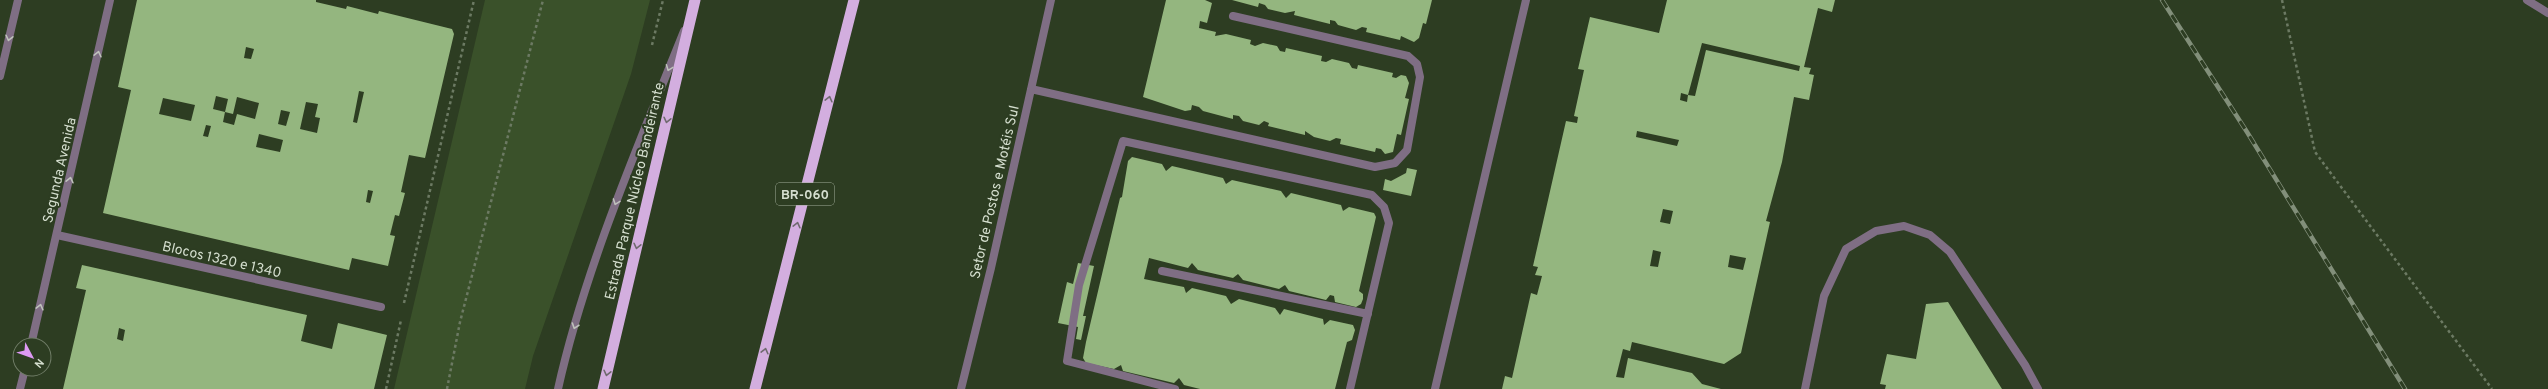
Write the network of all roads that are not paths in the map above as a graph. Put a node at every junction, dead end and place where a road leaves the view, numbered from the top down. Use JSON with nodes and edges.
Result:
{"nodes":[{"id":1,"x":18,"y":0,"type":"edge"},
{"id":2,"x":110,"y":0,"type":"edge"},
{"id":3,"x":854,"y":0,"type":"edge"},
{"id":4,"x":1051,"y":0,"type":"edge"},
{"id":5,"x":1526,"y":0,"type":"edge"},
{"id":6,"x":2527,"y":0,"type":"edge"},
{"id":7,"x":694,"y":3,"type":"edge"},
{"id":8,"x":2548,"y":13,"type":"edge"},
{"id":9,"x":1233,"y":16,"type":"dead end"},
{"id":10,"x":0,"y":76,"type":"edge"},
{"id":11,"x":1031,"y":89,"type":"junction"},
{"id":12,"x":57,"y":235,"type":"junction"},
{"id":13,"x":1162,"y":271,"type":"dead end"},
{"id":14,"x":381,"y":307,"type":"dead end"},
{"id":15,"x":1368,"y":314,"type":"junction"},
{"id":16,"x":33,"y":337,"type":"edge"},
{"id":17,"x":23,"y":377,"type":"edge"},
{"id":18,"x":20,"y":389,"type":"edge"},
{"id":19,"x":558,"y":389,"type":"edge"},
{"id":20,"x":603,"y":389,"type":"edge"},
{"id":21,"x":755,"y":389,"type":"edge"},
{"id":22,"x":961,"y":389,"type":"edge"},
{"id":23,"x":1175,"y":389,"type":"edge"},
{"id":24,"x":1350,"y":389,"type":"edge"},
{"id":25,"x":1435,"y":389,"type":"edge"},
{"id":26,"x":1805,"y":389,"type":"edge"},
{"id":27,"x":2038,"y":389,"type":"edge"}],
"edges":[{"from":1,"to":10,"type":"street","one_way":true},
{"from":12,"to":2,"type":"street","name":"Segunda Avenida","one_way":true},
{"from":21,"to":3,"type":"highway","number":"BR-060","one_way":true},
{"from":4,"to":11,"type":"street","name":"Setor de Postos e Motéis Sul"},
{"from":5,"to":25,"type":"street"},
{"from":6,"to":8,"type":"street"},
{"from":7,"to":19,"type":"street","one_way":true},
{"from":7,"to":20,"type":"highway","name":"Estrada Parque Núcleo Bandeirante","one_way":true},
{"from":9,"to":11,"type":"street"},
{"from":11,"to":22,"type":"street","name":"Setor de Postos e Motéis Sul"},
{"from":12,"to":14,"type":"street","name":"Blocos 1320 e 1340"},
{"from":16,"to":12,"type":"street","name":"Segunda Avenida","one_way":true},
{"from":13,"to":15,"type":"street"},
{"from":15,"to":23,"type":"street"},
{"from":15,"to":24,"type":"street"},
{"from":17,"to":18,"type":"street"},
{"from":26,"to":27,"type":"street"}]}
